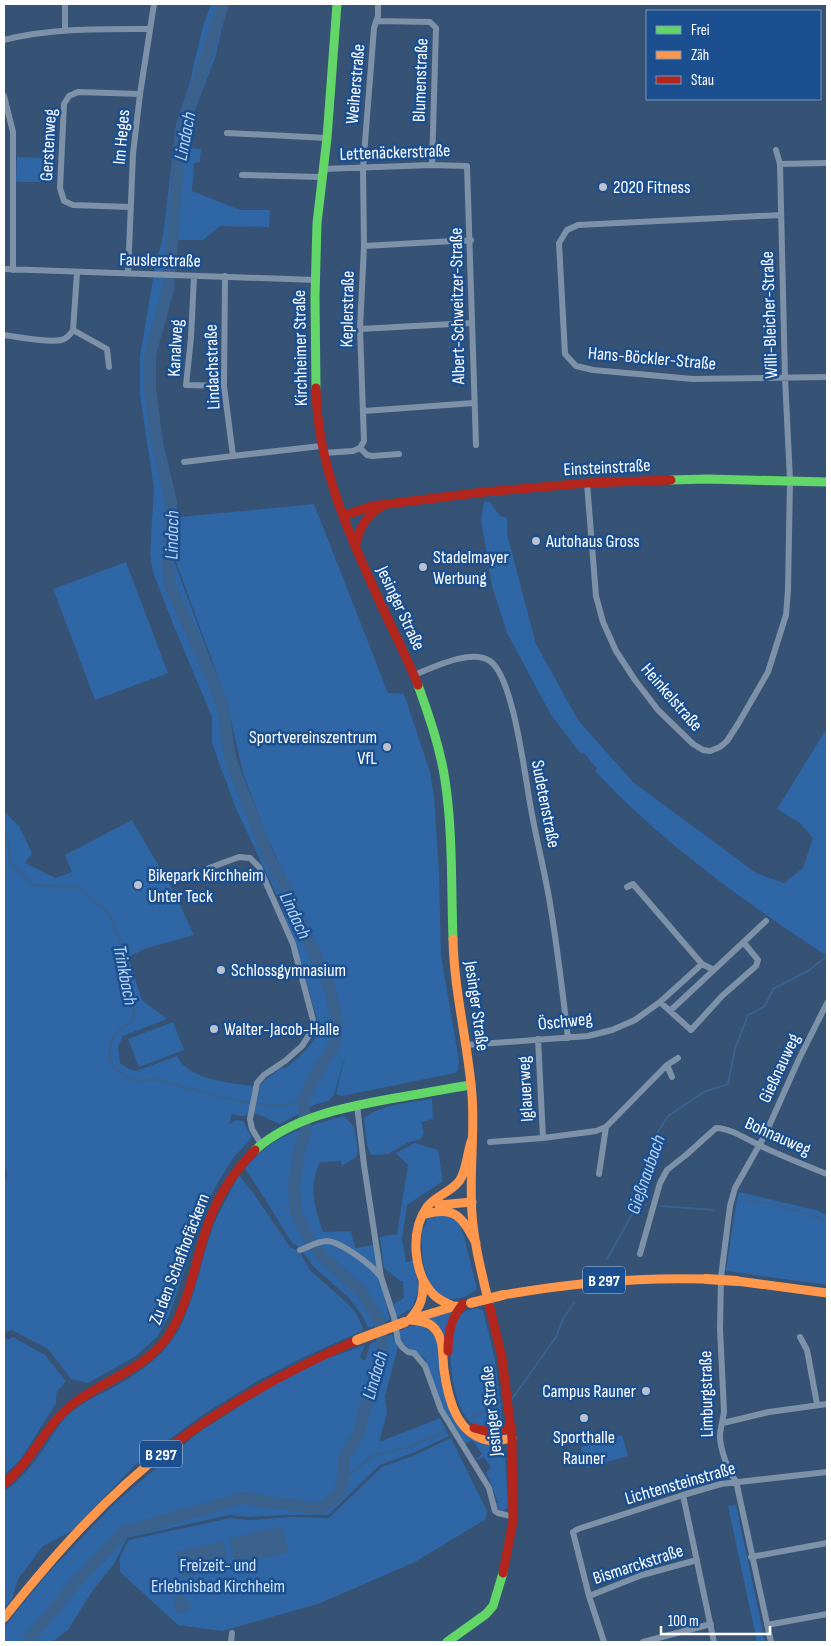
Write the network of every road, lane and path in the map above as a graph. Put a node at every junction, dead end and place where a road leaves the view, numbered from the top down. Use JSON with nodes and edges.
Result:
{"nodes":[{"id":1,"x":65,"y":4,"type":"edge"},
{"id":2,"x":154,"y":4,"type":"edge"},
{"id":3,"x":337,"y":4,"type":"edge"},
{"id":4,"x":378,"y":4,"type":"edge"},
{"id":5,"x":377,"y":22,"type":"junction"},
{"id":6,"x":150,"y":29,"type":"junction"},
{"id":7,"x":65,"y":30,"type":"junction"},
{"id":8,"x":4,"y":40,"type":"edge"},
{"id":9,"x":140,"y":94,"type":"junction"},
{"id":10,"x":4,"y":96,"type":"edge"},
{"id":11,"x":227,"y":133,"type":"dead end"},
{"id":12,"x":327,"y":138,"type":"junction"},
{"id":13,"x":776,"y":150,"type":"dead end"},
{"id":14,"x":827,"y":162,"type":"edge"},
{"id":15,"x":780,"y":164,"type":"junction"},
{"id":16,"x":432,"y":165,"type":"junction"},
{"id":17,"x":468,"y":166,"type":"joint"},
{"id":18,"x":363,"y":168,"type":"junction"},
{"id":19,"x":322,"y":173,"type":"junction"},
{"id":20,"x":242,"y":175,"type":"dead end"},
{"id":21,"x":130,"y":207,"type":"junction"},
{"id":22,"x":781,"y":215,"type":"junction"},
{"id":23,"x":471,"y":240,"type":"junction"},
{"id":24,"x":364,"y":246,"type":"junction"},
{"id":25,"x":4,"y":269,"type":"edge"},
{"id":26,"x":13,"y":270,"type":"junction"},
{"id":27,"x":77,"y":273,"type":"junction"},
{"id":28,"x":128,"y":274,"type":"junction"},
{"id":29,"x":194,"y":276,"type":"junction"},
{"id":30,"x":225,"y":276,"type":"junction"},
{"id":31,"x":315,"y":280,"type":"junction"},
{"id":32,"x":471,"y":323,"type":"junction"},
{"id":33,"x":360,"y":329,"type":"junction"},
{"id":34,"x":73,"y":330,"type":"junction"},
{"id":35,"x":4,"y":335,"type":"edge"},
{"id":36,"x":109,"y":366,"type":"dead end"},
{"id":37,"x":827,"y":377,"type":"edge"},
{"id":38,"x":786,"y":378,"type":"junction"},
{"id":39,"x":224,"y":386,"type":"junction"},
{"id":40,"x":474,"y":403,"type":"junction"},
{"id":41,"x":364,"y":411,"type":"junction"},
{"id":42,"x":476,"y":445,"type":"dead end"},
{"id":43,"x":360,"y":448,"type":"junction"},
{"id":44,"x":322,"y":450,"type":"junction"},
{"id":45,"x":399,"y":454,"type":"dead end"},
{"id":46,"x":234,"y":456,"type":"junction"},
{"id":47,"x":184,"y":462,"type":"dead end"},
{"id":48,"x":790,"y":480,"type":"junction"},
{"id":49,"x":827,"y":482,"type":"edge"},
{"id":50,"x":587,"y":483,"type":"junction"},
{"id":51,"x":390,"y":503,"type":"junction"},
{"id":52,"x":343,"y":516,"type":"junction"},
{"id":53,"x":355,"y":547,"type":"junction"},
{"id":54,"x":414,"y":675,"type":"junction"},
{"id":55,"x":209,"y":868,"type":"dead end"},
{"id":56,"x":627,"y":887,"type":"dead end"},
{"id":57,"x":766,"y":921,"type":"dead end"},
{"id":58,"x":744,"y":943,"type":"junction"},
{"id":59,"x":702,"y":964,"type":"junction"},
{"id":60,"x":714,"y":970,"type":"junction"},
{"id":61,"x":660,"y":1002,"type":"junction"},
{"id":62,"x":827,"y":1003,"type":"edge"},
{"id":63,"x":670,"y":1011,"type":"junction"},
{"id":64,"x":568,"y":1038,"type":"junction"},
{"id":65,"x":538,"y":1039,"type":"junction"},
{"id":66,"x":466,"y":1045,"type":"junction"},
{"id":67,"x":678,"y":1058,"type":"dead end"},
{"id":68,"x":667,"y":1065,"type":"junction"},
{"id":69,"x":672,"y":1077,"type":"dead end"},
{"id":70,"x":471,"y":1085,"type":"junction"},
{"id":71,"x":356,"y":1105,"type":"junction"},
{"id":72,"x":606,"y":1127,"type":"junction"},
{"id":73,"x":543,"y":1138,"type":"junction"},
{"id":74,"x":472,"y":1139,"type":"junction"},
{"id":75,"x":490,"y":1142,"type":"dead end"},
{"id":76,"x":261,"y":1144,"type":"junction"},
{"id":77,"x":759,"y":1146,"type":"junction"},
{"id":78,"x":599,"y":1174,"type":"dead end"},
{"id":79,"x":827,"y":1174,"type":"edge"},
{"id":80,"x":472,"y":1199,"type":"junction"},
{"id":81,"x":426,"y":1212,"type":"junction"},
{"id":82,"x":476,"y":1243,"type":"junction"},
{"id":83,"x":302,"y":1249,"type":"dead end"},
{"id":84,"x":640,"y":1254,"type":"dead end"},
{"id":85,"x":381,"y":1277,"type":"junction"},
{"id":86,"x":423,"y":1279,"type":"junction"},
{"id":87,"x":827,"y":1293,"type":"edge"},
{"id":88,"x":463,"y":1304,"type":"junction"},
{"id":89,"x":407,"y":1321,"type":"junction"},
{"id":90,"x":800,"y":1337,"type":"dead end"},
{"id":91,"x":817,"y":1404,"type":"junction"},
{"id":92,"x":827,"y":1404,"type":"edge"},
{"id":93,"x":723,"y":1423,"type":"junction"},
{"id":94,"x":512,"y":1433,"type":"junction"},
{"id":95,"x":827,"y":1472,"type":"edge"},
{"id":96,"x":736,"y":1481,"type":"junction"},
{"id":97,"x":4,"y":1484,"type":"edge"},
{"id":98,"x":683,"y":1494,"type":"junction"},
{"id":99,"x":514,"y":1517,"type":"junction"},
{"id":100,"x":573,"y":1532,"type":"joint"},
{"id":101,"x":827,"y":1543,"type":"edge"},
{"id":102,"x":751,"y":1557,"type":"junction"},
{"id":103,"x":697,"y":1560,"type":"junction"},
{"id":104,"x":589,"y":1596,"type":"junction"},
{"id":105,"x":827,"y":1614,"type":"edge"},
{"id":106,"x":4,"y":1618,"type":"edge"},
{"id":107,"x":711,"y":1624,"type":"junction"},
{"id":108,"x":766,"y":1624,"type":"junction"},
{"id":109,"x":232,"y":1633,"type":"dead end"},
{"id":110,"x":231,"y":1642,"type":"edge"},
{"id":111,"x":447,"y":1642,"type":"edge"},
{"id":112,"x":604,"y":1642,"type":"edge"},
{"id":113,"x":643,"y":1642,"type":"edge"},
{"id":114,"x":714,"y":1642,"type":"edge"},
{"id":115,"x":771,"y":1642,"type":"edge"}],
"edges":[{"from":1,"to":7,"type":"street"},
{"from":2,"to":6,"type":"street","name":"Im Heges"},
{"from":3,"to":12,"type":"main road","name":"Kirchheimer Straße"},
{"from":4,"to":5,"type":"street","name":"Weiherstraße"},
{"from":5,"to":16,"type":"street","name":"Blumenstraße"},
{"from":5,"to":18,"type":"street","name":"Weiherstraße"},
{"from":6,"to":7,"type":"street"},
{"from":6,"to":9,"type":"street","name":"Im Heges"},
{"from":7,"to":8,"type":"street"},
{"from":9,"to":21,"type":"street","name":"Im Heges"},
{"from":9,"to":21,"type":"street","name":"Gerstenweg"},
{"from":10,"to":26,"type":"street"},
{"from":11,"to":12,"type":"street"},
{"from":12,"to":19,"type":"main road","name":"Kirchheimer Straße"},
{"from":13,"to":15,"type":"street","name":"Willi-Bleicher-Straße"},
{"from":14,"to":15,"type":"street"},
{"from":15,"to":22,"type":"street","name":"Willi-Bleicher-Straße"},
{"from":16,"to":17,"type":"street","name":"Lettenäckerstraße"},
{"from":16,"to":18,"type":"street","name":"Lettenäckerstraße"},
{"from":17,"to":23,"type":"street","name":"Albert-Schweitzer-Straße"},
{"from":18,"to":19,"type":"street","name":"Lettenäckerstraße"},
{"from":18,"to":24,"type":"street","name":"Keplerstraße"},
{"from":19,"to":20,"type":"street"},
{"from":19,"to":31,"type":"main road","name":"Kirchheimer Straße"},
{"from":21,"to":28,"type":"street","name":"Im Heges"},
{"from":22,"to":38,"type":"street","name":"Willi-Bleicher-Straße"},
{"from":22,"to":38,"type":"street","name":"Hans-Böckler-Straße"},
{"from":23,"to":24,"type":"street"},
{"from":23,"to":32,"type":"street","name":"Albert-Schweitzer-Straße"},
{"from":24,"to":33,"type":"street","name":"Keplerstraße"},
{"from":25,"to":26,"type":"street","name":"Fauslerstraße"},
{"from":26,"to":27,"type":"street","name":"Fauslerstraße"},
{"from":27,"to":28,"type":"street","name":"Fauslerstraße"},
{"from":27,"to":34,"type":"street"},
{"from":28,"to":29,"type":"street","name":"Fauslerstraße"},
{"from":29,"to":30,"type":"street","name":"Fauslerstraße"},
{"from":29,"to":39,"type":"street","name":"Kanalweg"},
{"from":30,"to":31,"type":"street","name":"Fauslerstraße"},
{"from":30,"to":39,"type":"street","name":"Lindachstraße"},
{"from":31,"to":44,"type":"main road","name":"Kirchheimer Straße"},
{"from":32,"to":33,"type":"street"},
{"from":32,"to":40,"type":"street","name":"Albert-Schweitzer-Straße"},
{"from":33,"to":41,"type":"street","name":"Keplerstraße"},
{"from":34,"to":35,"type":"street"},
{"from":34,"to":36,"type":"street"},
{"from":37,"to":38,"type":"street","name":"Hans-Böckler-Straße"},
{"from":38,"to":48,"type":"street","name":"Willi-Bleicher-Straße"},
{"from":39,"to":46,"type":"street","name":"Lindachstraße"},
{"from":40,"to":41,"type":"street"},
{"from":40,"to":42,"type":"street","name":"Albert-Schweitzer-Straße"},
{"from":41,"to":43,"type":"street","name":"Keplerstraße"},
{"from":43,"to":44,"type":"street"},
{"from":43,"to":45,"type":"street"},
{"from":44,"to":46,"type":"street"},
{"from":44,"to":52,"type":"main road","name":"Kirchheimer Straße"},
{"from":46,"to":47,"type":"street"},
{"from":48,"to":49,"type":"main road","name":"Einsteinstraße"},
{"from":48,"to":50,"type":"main road","name":"Einsteinstraße"},
{"from":48,"to":50,"type":"street","name":"Heinkelstraße"},
{"from":50,"to":51,"type":"main road","name":"Einsteinstraße"},
{"from":51,"to":52,"type":"main road","name":"Einsteinstraße"},
{"from":51,"to":53,"type":"main road","name":"Einsteinstraße"},
{"from":52,"to":53,"type":"main road","name":"Jesinger Straße"},
{"from":53,"to":54,"type":"main road","name":"Jesinger Straße"},
{"from":54,"to":64,"type":"street","name":"Sudetenstraße"},
{"from":54,"to":66,"type":"main road","name":"Jesinger Straße"},
{"from":55,"to":76,"type":"street"},
{"from":56,"to":59,"type":"street"},
{"from":57,"to":58,"type":"street"},
{"from":58,"to":60,"type":"street"},
{"from":58,"to":63,"type":"street"},
{"from":59,"to":60,"type":"street"},
{"from":59,"to":61,"type":"street","name":"Öschweg"},
{"from":60,"to":63,"type":"street"},
{"from":61,"to":63,"type":"street"},
{"from":61,"to":64,"type":"street","name":"Öschweg"},
{"from":62,"to":77,"type":"street","name":"Gießnauweg"},
{"from":64,"to":65,"type":"street","name":"Öschweg"},
{"from":65,"to":66,"type":"street","name":"Öschweg"},
{"from":65,"to":73,"type":"street","name":"Iglauerweg"},
{"from":66,"to":70,"type":"main road","name":"Jesinger Straße"},
{"from":67,"to":68,"type":"street"},
{"from":68,"to":69,"type":"street"},
{"from":68,"to":72,"type":"street"},
{"from":70,"to":71,"type":"main road","name":"Zu den Schafhofäckern"},
{"from":70,"to":74,"type":"main road","name":"Jesinger Straße"},
{"from":71,"to":76,"type":"main road","name":"Zu den Schafhofäckern"},
{"from":71,"to":85,"type":"street"},
{"from":72,"to":73,"type":"street"},
{"from":72,"to":78,"type":"street"},
{"from":73,"to":75,"type":"street"},
{"from":74,"to":80,"type":"main road","name":"Jesinger Straße"},
{"from":74,"to":81,"type":"main road"},
{"from":76,"to":97,"type":"main road","name":"Zu den Schafhofäckern"},
{"from":77,"to":79,"type":"street","name":"Bohnauweg"},
{"from":77,"to":84,"type":"street","name":"Bohnauweg"},
{"from":77,"to":93,"type":"street","name":"Limburgstraße"},
{"from":80,"to":81,"type":"main road"},
{"from":80,"to":82,"type":"main road","name":"Jesinger Straße"},
{"from":81,"to":82,"type":"main road"},
{"from":81,"to":86,"type":"main road"},
{"from":82,"to":94,"type":"main road","name":"Jesinger Straße"},
{"from":83,"to":85,"type":"street"},
{"from":85,"to":99,"type":"street","name":"Jesinger Straße"},
{"from":86,"to":88,"type":"main road"},
{"from":86,"to":89,"type":"main road"},
{"from":87,"to":88,"type":"main road","number":"B 297","bridge":true},
{"from":88,"to":89,"type":"main road","number":"B 297"},
{"from":88,"to":94,"type":"main road"},
{"from":89,"to":94,"type":"main road"},
{"from":89,"to":106,"type":"main road","number":"B 297","bridge":true},
{"from":90,"to":91,"type":"street"},
{"from":91,"to":92,"type":"street"},
{"from":91,"to":93,"type":"street"},
{"from":93,"to":96,"type":"street","name":"Limburgstraße"},
{"from":94,"to":99,"type":"main road","name":"Jesinger Straße"},
{"from":95,"to":96,"type":"street","name":"Lichtensteinstraße"},
{"from":96,"to":98,"type":"street","name":"Lichtensteinstraße"},
{"from":96,"to":102,"type":"street","name":"Limburgstraße"},
{"from":98,"to":100,"type":"street","name":"Lichtensteinstraße"},
{"from":98,"to":103,"type":"street"},
{"from":99,"to":111,"type":"main road","name":"Jesinger Straße"},
{"from":100,"to":104,"type":"street","name":"Bismarckstraße"},
{"from":101,"to":102,"type":"street"},
{"from":102,"to":108,"type":"street","name":"Limburgstraße"},
{"from":103,"to":104,"type":"street","name":"Bismarckstraße"},
{"from":103,"to":107,"type":"street"},
{"from":104,"to":112,"type":"street","name":"Bismarckstraße"},
{"from":105,"to":108,"type":"street"},
{"from":107,"to":113,"type":"street"},
{"from":107,"to":114,"type":"street"},
{"from":108,"to":115,"type":"street","name":"Limburgstraße"},
{"from":109,"to":110,"type":"street"}]}
